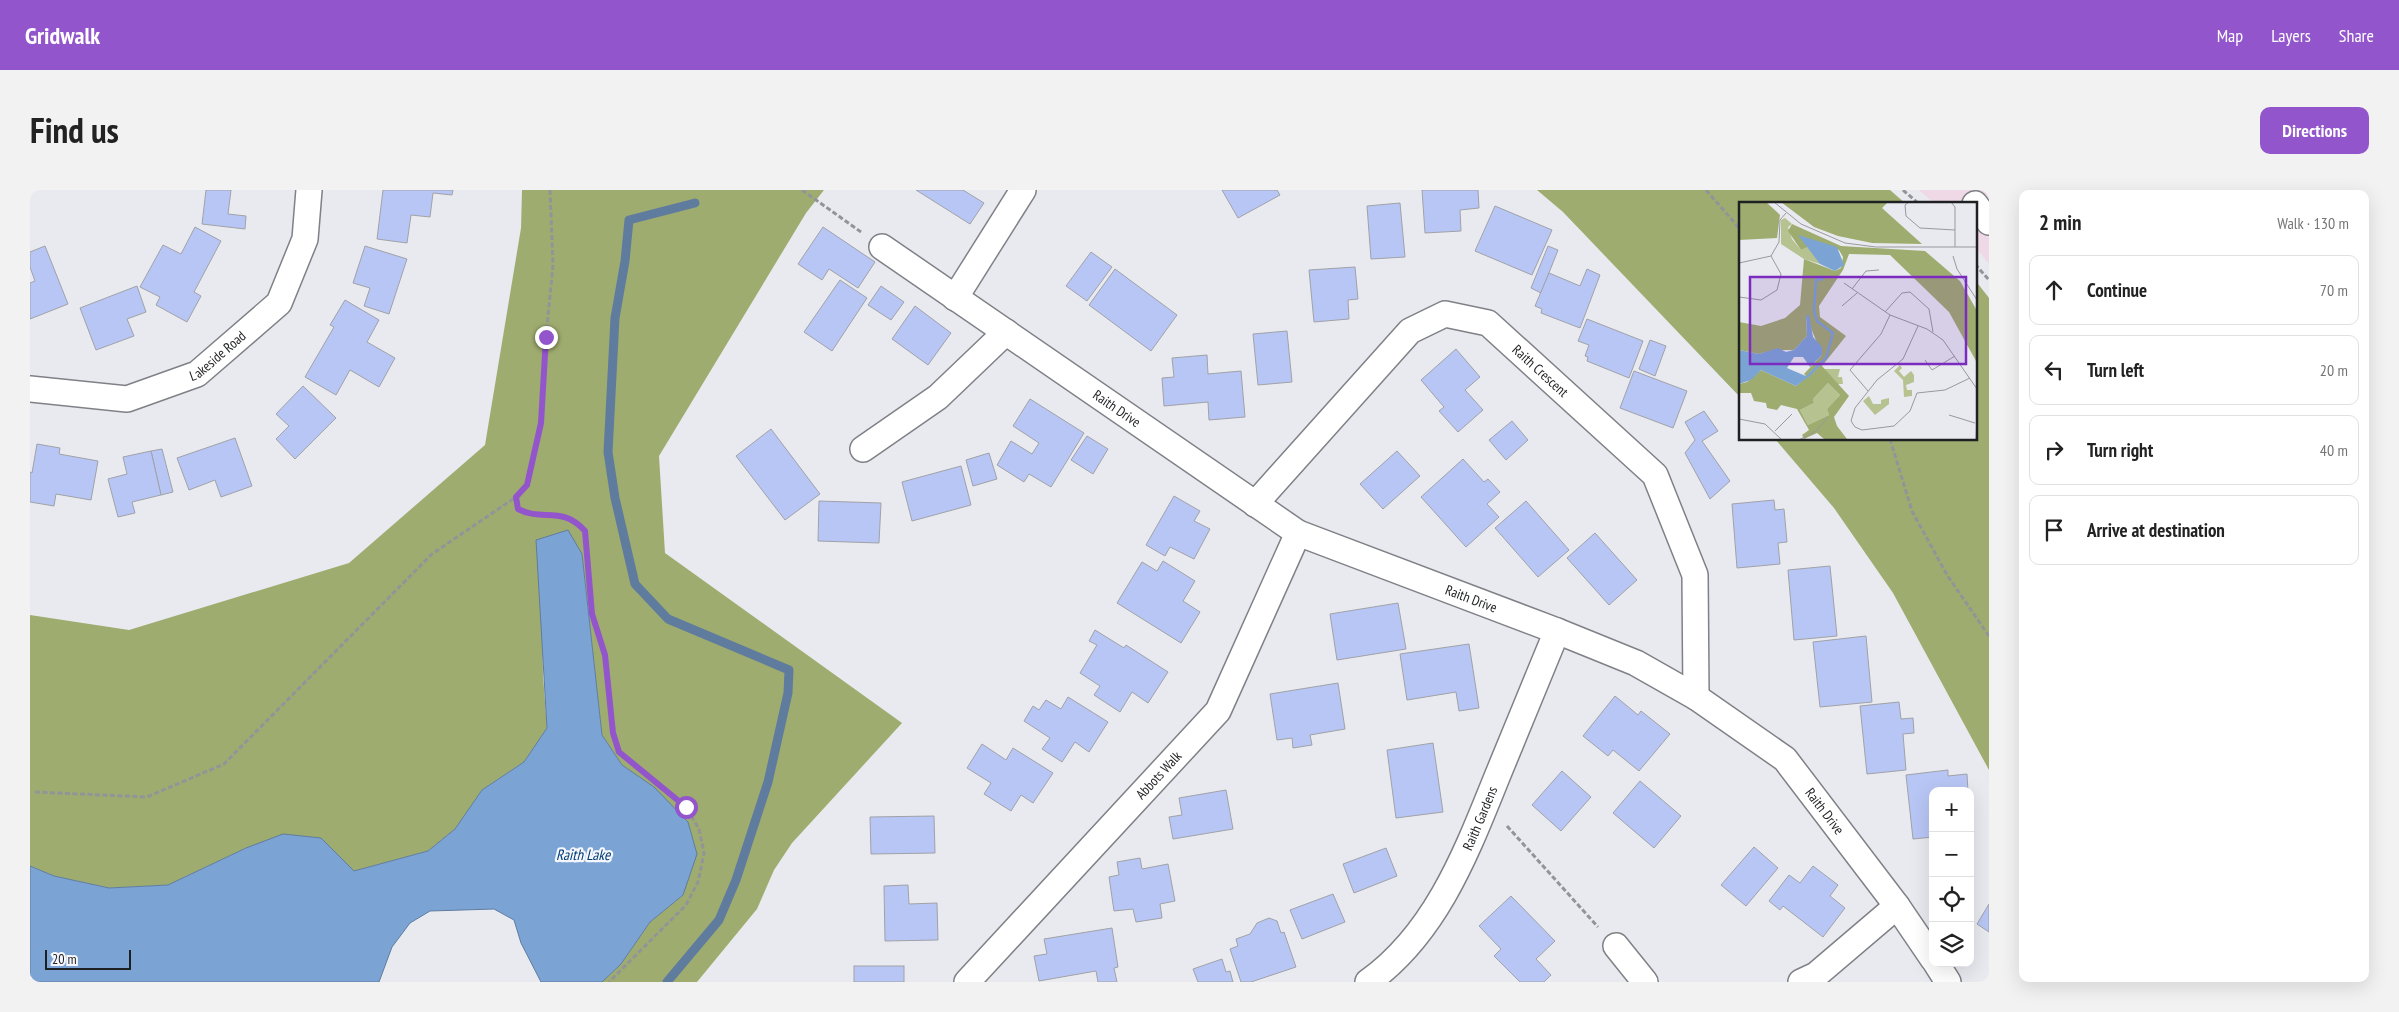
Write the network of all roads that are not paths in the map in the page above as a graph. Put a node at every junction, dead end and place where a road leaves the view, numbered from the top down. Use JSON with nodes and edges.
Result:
{"nodes":[{"id":1,"x":309,"y":190,"type":"edge"},
{"id":2,"x":1023,"y":190,"type":"edge"},
{"id":3,"x":1964,"y":190,"type":"edge"},
{"id":4,"x":1973,"y":202,"type":"edge"},
{"id":5,"x":1976,"y":205,"type":"edge"},
{"id":6,"x":1989,"y":222,"type":"edge"},
{"id":7,"x":882,"y":247,"type":"road end"},
{"id":8,"x":955,"y":298,"type":"junction"},
{"id":9,"x":1006,"y":332,"type":"junction"},
{"id":10,"x":30,"y":389,"type":"edge"},
{"id":11,"x":863,"y":449,"type":"dead end"},
{"id":12,"x":1255,"y":504,"type":"junction"},
{"id":13,"x":1298,"y":533,"type":"junction"},
{"id":14,"x":1557,"y":630,"type":"junction"},
{"id":15,"x":1696,"y":697,"type":"junction"},
{"id":16,"x":1897,"y":906,"type":"junction"},
{"id":17,"x":1616,"y":946,"type":"road end"},
{"id":18,"x":1929,"y":953,"type":"edge"},
{"id":19,"x":1939,"y":967,"type":"edge"},
{"id":20,"x":967,"y":982,"type":"edge"},
{"id":21,"x":1368,"y":982,"type":"edge"},
{"id":22,"x":1645,"y":982,"type":"edge"},
{"id":23,"x":1801,"y":982,"type":"edge"},
{"id":24,"x":1948,"y":982,"type":"edge"}],
"edges":[{"from":1,"to":10,"type":"street","name":"Lakeside Road"},
{"from":2,"to":8,"type":"street"},
{"from":3,"to":4,"type":"street"},
{"from":5,"to":6,"type":"street"},
{"from":7,"to":8,"type":"street","name":"Raith Drive"},
{"from":8,"to":9,"type":"street","name":"Raith Drive"},
{"from":9,"to":11,"type":"street"},
{"from":9,"to":12,"type":"street","name":"Raith Drive"},
{"from":12,"to":13,"type":"street","name":"Raith Drive"},
{"from":12,"to":15,"type":"street","name":"Raith Crescent"},
{"from":13,"to":14,"type":"street","name":"Raith Drive"},
{"from":13,"to":20,"type":"street","name":"Abbots Walk"},
{"from":14,"to":15,"type":"street","name":"Raith Drive"},
{"from":14,"to":21,"type":"street","name":"Raith Gardens"},
{"from":15,"to":16,"type":"street","name":"Raith Drive"},
{"from":16,"to":18,"type":"street","name":"Raith Drive"},
{"from":16,"to":23,"type":"street"},
{"from":17,"to":22,"type":"street"},
{"from":19,"to":24,"type":"street"}]}
